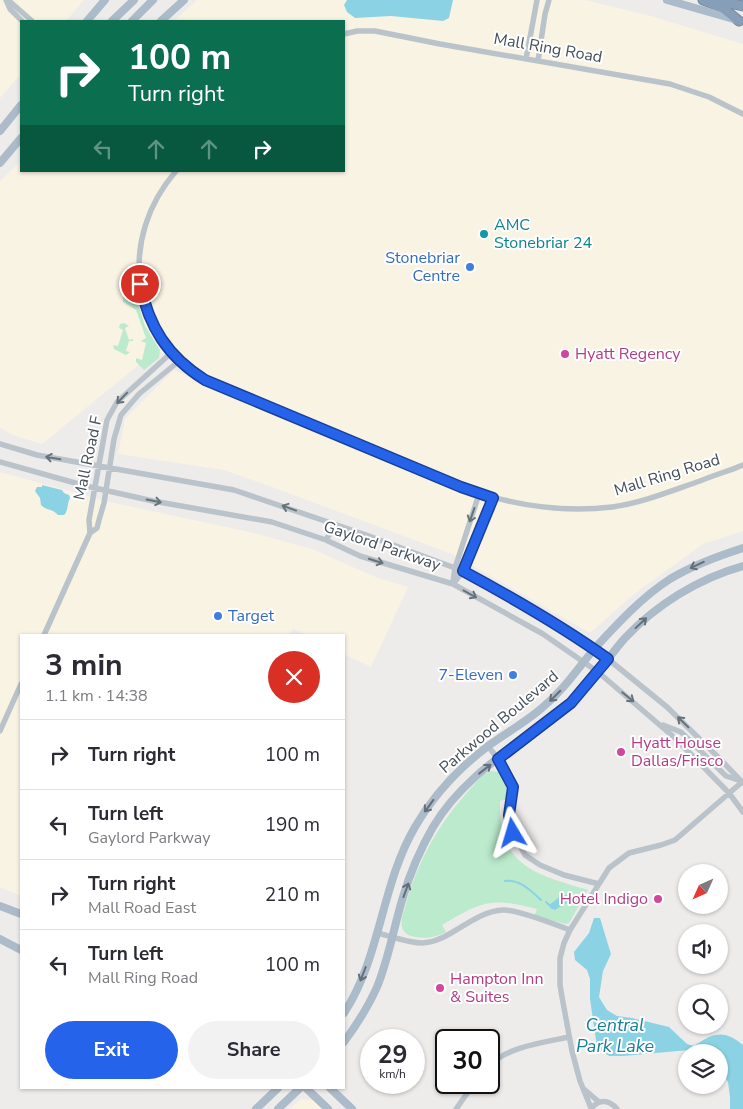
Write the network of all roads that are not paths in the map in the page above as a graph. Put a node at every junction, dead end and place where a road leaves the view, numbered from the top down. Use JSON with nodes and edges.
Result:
{"nodes":[{"id":1,"x":7,"y":0,"type":"edge"},
{"id":2,"x":105,"y":0,"type":"edge"},
{"id":3,"x":134,"y":0,"type":"edge"},
{"id":4,"x":153,"y":0,"type":"edge"},
{"id":5,"x":184,"y":0,"type":"edge"},
{"id":6,"x":537,"y":0,"type":"edge"},
{"id":7,"x":549,"y":0,"type":"edge"},
{"id":8,"x":667,"y":0,"type":"edge"},
{"id":9,"x":703,"y":0,"type":"edge"},
{"id":10,"x":716,"y":0,"type":"edge"},
{"id":11,"x":743,"y":6,"type":"edge"},
{"id":12,"x":21,"y":20,"type":"edge"},
{"id":13,"x":31,"y":20,"type":"edge"},
{"id":14,"x":88,"y":20,"type":"edge"},
{"id":15,"x":113,"y":20,"type":"edge"},
{"id":16,"x":133,"y":20,"type":"edge"},
{"id":17,"x":162,"y":20,"type":"edge"},
{"id":18,"x":741,"y":21,"type":"edge"},
{"id":19,"x":345,"y":34,"type":"edge"},
{"id":20,"x":526,"y":59,"type":"junction"},
{"id":21,"x":538,"y":61,"type":"junction"},
{"id":22,"x":20,"y":105,"type":"edge"},
{"id":23,"x":20,"y":112,"type":"edge"},
{"id":24,"x":743,"y":114,"type":"edge"},
{"id":25,"x":0,"y":132,"type":"edge"},
{"id":26,"x":20,"y":139,"type":"edge"},
{"id":27,"x":20,"y":147,"type":"edge"},
{"id":28,"x":1,"y":162,"type":"edge"},
{"id":29,"x":174,"y":174,"type":"edge"},
{"id":30,"x":171,"y":353,"type":"junction"},
{"id":31,"x":179,"y":361,"type":"junction"},
{"id":32,"x":141,"y":378,"type":"junction"},
{"id":33,"x":149,"y":386,"type":"junction"},
{"id":34,"x":0,"y":444,"type":"edge"},
{"id":35,"x":0,"y":462,"type":"edge"},
{"id":36,"x":743,"y":465,"type":"edge"},
{"id":37,"x":98,"y":467,"type":"junction"},
{"id":38,"x":109,"y":469,"type":"junction"},
{"id":39,"x":95,"y":488,"type":"junction"},
{"id":40,"x":106,"y":491,"type":"junction"},
{"id":41,"x":479,"y":494,"type":"junction"},
{"id":42,"x":493,"y":498,"type":"junction"},
{"id":43,"x":335,"y":525,"type":"junction"},
{"id":44,"x":90,"y":533,"type":"junction"},
{"id":45,"x":326,"y":540,"type":"junction"},
{"id":46,"x":743,"y":548,"type":"edge"},
{"id":47,"x":743,"y":566,"type":"edge"},
{"id":48,"x":455,"y":568,"type":"junction"},
{"id":49,"x":463,"y":571,"type":"junction"},
{"id":50,"x":453,"y":584,"type":"junction"},
{"id":51,"x":44,"y":634,"type":"edge"},
{"id":52,"x":594,"y":649,"type":"junction"},
{"id":53,"x":608,"y":659,"type":"junction"},
{"id":54,"x":584,"y":662,"type":"junction"},
{"id":55,"x":598,"y":672,"type":"junction"},
{"id":56,"x":20,"y":686,"type":"edge"},
{"id":57,"x":658,"y":723,"type":"junction"},
{"id":58,"x":0,"y":731,"type":"edge"},
{"id":59,"x":488,"y":746,"type":"junction"},
{"id":60,"x":498,"y":759,"type":"junction"},
{"id":61,"x":742,"y":783,"type":"edge"},
{"id":62,"x":729,"y":793,"type":"junction"},
{"id":63,"x":743,"y":812,"type":"edge"},
{"id":64,"x":600,"y":884,"type":"junction"},
{"id":65,"x":0,"y":906,"type":"edge"},
{"id":66,"x":20,"y":914,"type":"edge"},
{"id":67,"x":570,"y":930,"type":"junction"},
{"id":68,"x":377,"y":932,"type":"junction"},
{"id":69,"x":393,"y":937,"type":"junction"},
{"id":70,"x":0,"y":939,"type":"edge"},
{"id":71,"x":20,"y":949,"type":"edge"},
{"id":72,"x":345,"y":1011,"type":"edge"},
{"id":73,"x":569,"y":1037,"type":"junction"},
{"id":74,"x":345,"y":1040,"type":"edge"},
{"id":75,"x":500,"y":1058,"type":"edge"},
{"id":76,"x":277,"y":1089,"type":"edge"},
{"id":77,"x":299,"y":1089,"type":"edge"},
{"id":78,"x":307,"y":1089,"type":"edge"},
{"id":79,"x":331,"y":1089,"type":"edge"},
{"id":80,"x":585,"y":1090,"type":"junction"},
{"id":81,"x":467,"y":1094,"type":"edge"},
{"id":82,"x":599,"y":1102,"type":"junction"},
{"id":83,"x":256,"y":1109,"type":"edge"},
{"id":84,"x":278,"y":1109,"type":"edge"},
{"id":85,"x":328,"y":1109,"type":"edge"},
{"id":86,"x":352,"y":1109,"type":"edge"},
{"id":87,"x":456,"y":1109,"type":"edge"},
{"id":88,"x":591,"y":1109,"type":"edge"},
{"id":89,"x":617,"y":1109,"type":"edge"}],
"edges":[{"from":1,"to":12,"type":"street"},
{"from":1,"to":13,"type":"street"},
{"from":2,"to":14,"type":"main road"},
{"from":3,"to":15,"type":"main road"},
{"from":4,"to":16,"type":"main road"},
{"from":5,"to":17,"type":"main road"},
{"from":6,"to":20,"type":"street"},
{"from":7,"to":21,"type":"street"},
{"from":8,"to":18,"type":"main road"},
{"from":9,"to":18,"type":"highway"},
{"from":10,"to":11,"type":"highway"},
{"from":19,"to":20,"type":"street","name":"Mall Ring Road"},
{"from":20,"to":21,"type":"street","name":"Mall Ring Road"},
{"from":21,"to":24,"type":"street","name":"Mall Ring Road"},
{"from":22,"to":25,"type":"main road"},
{"from":23,"to":25,"type":"main road"},
{"from":26,"to":28,"type":"main road"},
{"from":27,"to":28,"type":"main road"},
{"from":29,"to":30,"type":"street","name":"Mall Ring Road"},
{"from":30,"to":31,"type":"street","name":"Mall Ring Road"},
{"from":30,"to":32,"type":"street","name":"Mall Road F"},
{"from":31,"to":33,"type":"street","name":"Mall Road F"},
{"from":31,"to":41,"type":"street","name":"Mall Ring Road"},
{"from":32,"to":33,"type":"street"},
{"from":32,"to":37,"type":"street","name":"Mall Road F","one_way":true},
{"from":33,"to":38,"type":"street","name":"Mall Road F"},
{"from":37,"to":34,"type":"street","name":"Gaylord Parkway","one_way":true},
{"from":35,"to":39,"type":"street","name":"Gaylord Parkway"},
{"from":36,"to":42,"type":"street","name":"Mall Ring Road"},
{"from":37,"to":38,"type":"street","name":"Gaylord Parkway"},
{"from":37,"to":39,"type":"street","name":"Mall Road F"},
{"from":38,"to":40,"type":"street","name":"Mall Road F"},
{"from":43,"to":38,"type":"street","name":"Gaylord Parkway","one_way":true},
{"from":39,"to":40,"type":"street","name":"Gaylord Parkway"},
{"from":39,"to":44,"type":"street","name":"Mall Road F"},
{"from":40,"to":44,"type":"street","name":"Mall Road F"},
{"from":40,"to":45,"type":"street","name":"Gaylord Parkway","one_way":true},
{"from":41,"to":42,"type":"street","name":"Mall Ring Road"},
{"from":41,"to":48,"type":"street","one_way":true},
{"from":42,"to":49,"type":"street"},
{"from":43,"to":45,"type":"street"},
{"from":43,"to":48,"type":"street","name":"Gaylord Parkway"},
{"from":44,"to":51,"type":"street","name":"Mall Road F"},
{"from":45,"to":50,"type":"street","name":"Gaylord Parkway","one_way":true},
{"from":46,"to":52,"type":"main road","name":"Parkwood Boulevard","one_way":true},
{"from":53,"to":47,"type":"main road","name":"Parkwood Boulevard","one_way":true},
{"from":48,"to":49,"type":"street","name":"Gaylord Parkway"},
{"from":48,"to":50,"type":"street"},
{"from":49,"to":50,"type":"street"},
{"from":49,"to":52,"type":"street","name":"Gaylord Parkway"},
{"from":50,"to":54,"type":"street","name":"Gaylord Parkway","one_way":true},
{"from":52,"to":53,"type":"street","name":"Gaylord Parkway"},
{"from":52,"to":54,"type":"main road","name":"Parkwood Boulevard"},
{"from":53,"to":55,"type":"main road","name":"Parkwood Boulevard"},
{"from":61,"to":53,"type":"street","name":"Gaylord Parkway","one_way":true},
{"from":54,"to":55,"type":"street","name":"Gaylord Parkway"},
{"from":54,"to":59,"type":"main road","name":"Parkwood Boulevard","one_way":true},
{"from":55,"to":57,"type":"street","name":"Gaylord Parkway","one_way":true},
{"from":55,"to":60,"type":"main road","name":"Parkwood Boulevard"},
{"from":56,"to":58,"type":"street"},
{"from":57,"to":61,"type":"street"},
{"from":57,"to":62,"type":"street","name":"Gaylord Parkway"},
{"from":59,"to":60,"type":"street"},
{"from":59,"to":68,"type":"main road","name":"Parkwood Boulevard","one_way":true},
{"from":60,"to":64,"type":"street"},
{"from":69,"to":60,"type":"main road","name":"Parkwood Boulevard","one_way":true},
{"from":61,"to":62,"type":"street"},
{"from":62,"to":63,"type":"street","name":"Gaylord Parkway"},
{"from":62,"to":64,"type":"street"},
{"from":64,"to":67,"type":"street"},
{"from":65,"to":66,"type":"main road"},
{"from":67,"to":69,"type":"street"},
{"from":67,"to":73,"type":"street"},
{"from":68,"to":69,"type":"street"},
{"from":68,"to":72,"type":"main road","name":"Parkwood Boulevard","one_way":true},
{"from":69,"to":74,"type":"main road","name":"Parkwood Boulevard"},
{"from":70,"to":71,"type":"main road"},
{"from":73,"to":75,"type":"street"},
{"from":73,"to":80,"type":"street"},
{"from":76,"to":83,"type":"main road"},
{"from":77,"to":84,"type":"main road"},
{"from":78,"to":85,"type":"main road"},
{"from":79,"to":86,"type":"main road"},
{"from":80,"to":82,"type":"street"},
{"from":80,"to":88,"type":"street"},
{"from":81,"to":87,"type":"street"},
{"from":82,"to":88,"type":"street"},
{"from":82,"to":89,"type":"street"}]}
